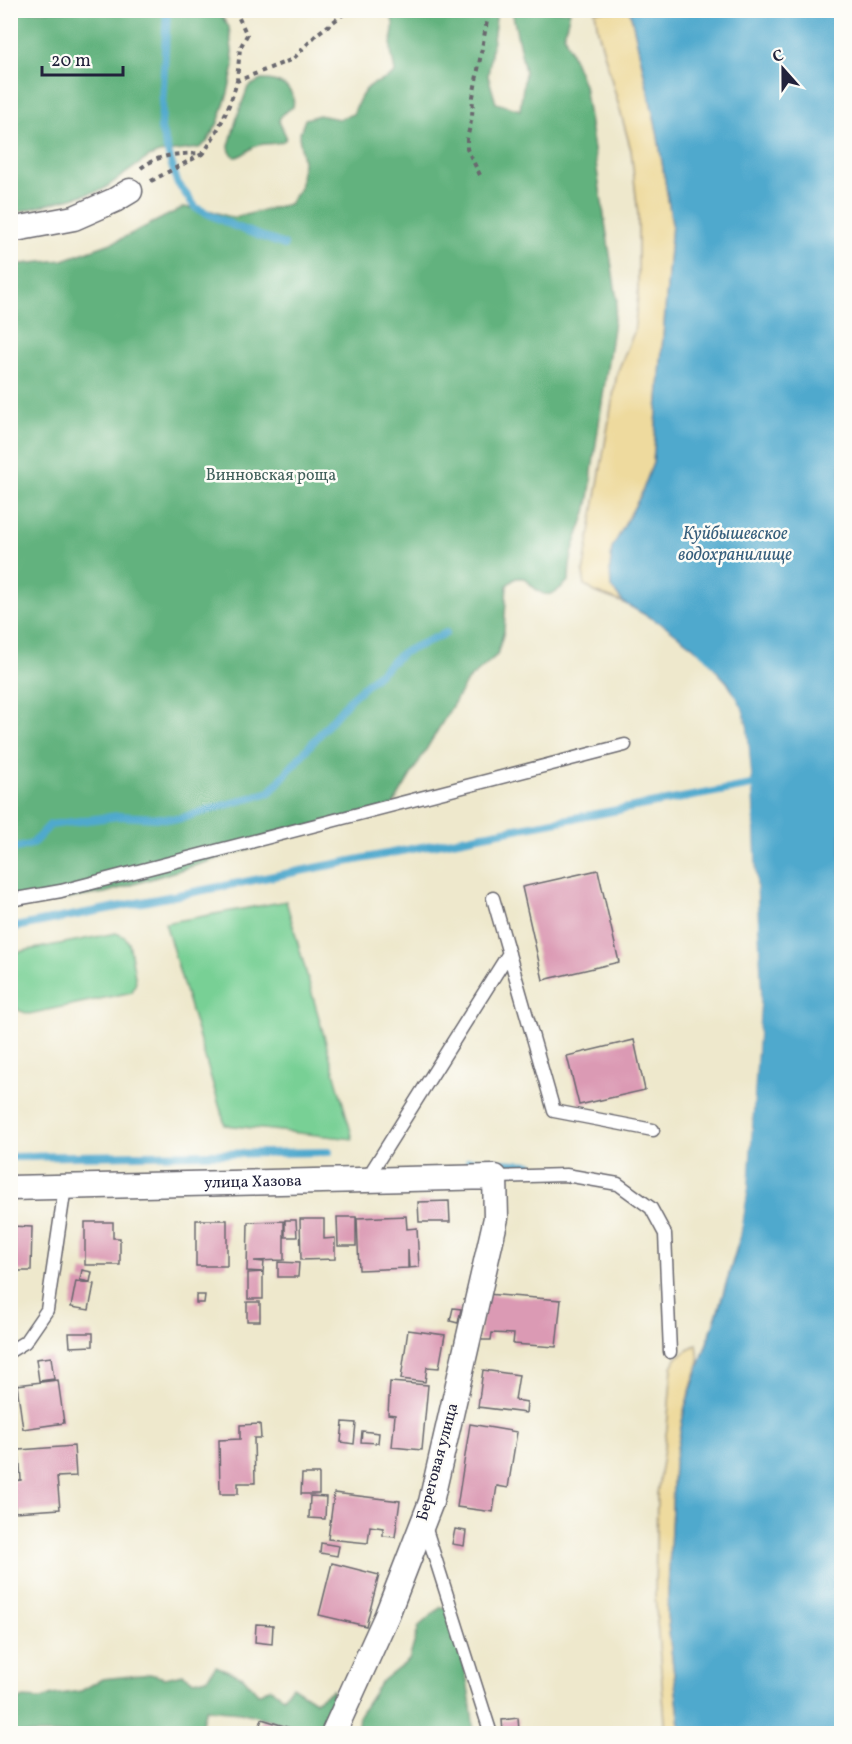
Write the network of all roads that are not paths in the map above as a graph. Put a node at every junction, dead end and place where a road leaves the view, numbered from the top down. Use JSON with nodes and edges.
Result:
{"nodes":[{"id":1,"x":130,"y":191,"type":"road end"},
{"id":2,"x":10,"y":230,"type":"edge"},
{"id":3,"x":625,"y":745,"type":"dead end"},
{"id":4,"x":493,"y":898,"type":"dead end"},
{"id":5,"x":10,"y":900,"type":"edge"},
{"id":6,"x":509,"y":953,"type":"junction"},
{"id":7,"x":653,"y":1130,"type":"dead end"},
{"id":8,"x":495,"y":1177,"type":"junction"},
{"id":9,"x":366,"y":1180,"type":"junction"},
{"id":10,"x":65,"y":1187,"type":"junction"},
{"id":11,"x":10,"y":1188,"type":"edge"},
{"id":12,"x":10,"y":1351,"type":"edge"},
{"id":13,"x":670,"y":1352,"type":"dead end"},
{"id":14,"x":424,"y":1522,"type":"junction"},
{"id":15,"x":333,"y":1734,"type":"edge"},
{"id":16,"x":491,"y":1734,"type":"edge"}],
"edges":[{"from":1,"to":2,"type":"street"},
{"from":3,"to":5,"type":"lane"},
{"from":4,"to":6,"type":"lane"},
{"from":6,"to":7,"type":"lane"},
{"from":6,"to":9,"type":"lane"},
{"from":8,"to":9,"type":"street","name":"улица Хазова"},
{"from":8,"to":13,"type":"lane"},
{"from":8,"to":14,"type":"street","name":"Береговая улица"},
{"from":9,"to":10,"type":"street","name":"улица Хазова"},
{"from":10,"to":11,"type":"street","name":"улица Хазова"},
{"from":10,"to":12,"type":"lane"},
{"from":14,"to":15,"type":"street","name":"Береговая улица"},
{"from":14,"to":16,"type":"lane"}]}
